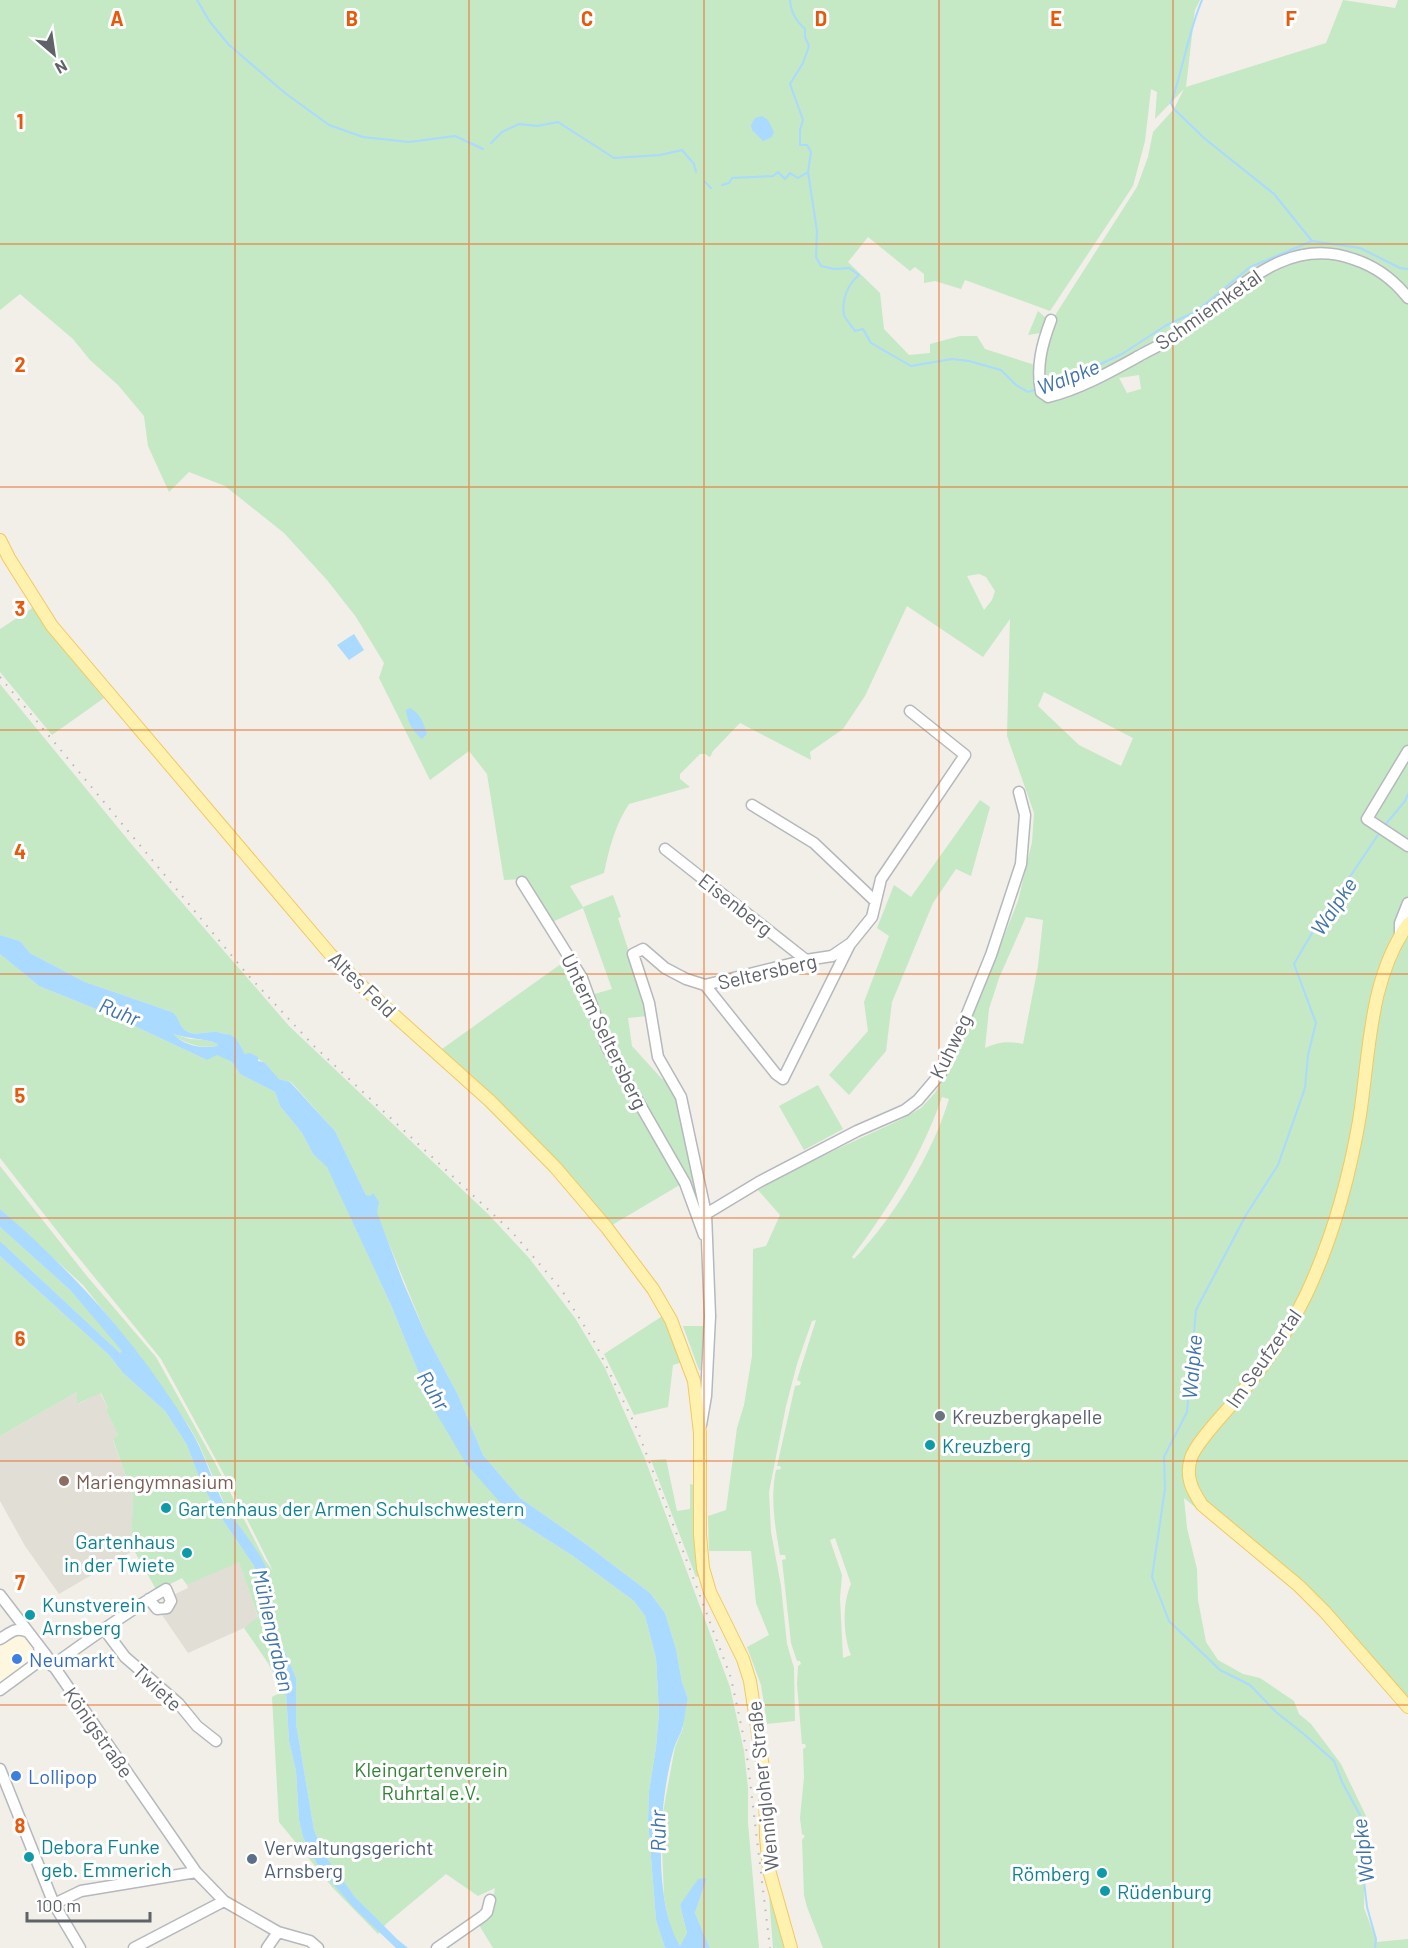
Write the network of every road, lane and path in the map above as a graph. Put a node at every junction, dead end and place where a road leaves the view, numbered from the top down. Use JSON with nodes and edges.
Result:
{"nodes":[{"id":1,"x":1408,"y":298,"type":"edge"},
{"id":2,"x":1051,"y":320,"type":"dead end"},
{"id":3,"x":0,"y":540,"type":"edge"},
{"id":4,"x":910,"y":711,"type":"dead end"},
{"id":5,"x":1408,"y":751,"type":"edge"},
{"id":6,"x":1019,"y":792,"type":"dead end"},
{"id":7,"x":752,"y":805,"type":"dead end"},
{"id":8,"x":1408,"y":846,"type":"edge"},
{"id":9,"x":665,"y":849,"type":"dead end"},
{"id":10,"x":522,"y":882,"type":"dead end"},
{"id":11,"x":875,"y":901,"type":"junction"},
{"id":12,"x":1408,"y":903,"type":"edge"},
{"id":13,"x":1408,"y":924,"type":"edge"},
{"id":14,"x":1400,"y":935,"type":"junction"},
{"id":15,"x":851,"y":943,"type":"junction"},
{"id":16,"x":806,"y":960,"type":"junction"},
{"id":17,"x":705,"y":985,"type":"junction"},
{"id":18,"x":706,"y":1214,"type":"junction"},
{"id":19,"x":709,"y":1250,"type":"junction"},
{"id":20,"x":707,"y":1380,"type":"junction"},
{"id":21,"x":694,"y":1381,"type":"junction"},
{"id":22,"x":700,"y":1433,"type":"junction"},
{"id":23,"x":0,"y":1596,"type":"edge"},
{"id":24,"x":149,"y":1599,"type":"dead end"},
{"id":25,"x":12,"y":1612,"type":"junction"},
{"id":26,"x":104,"y":1629,"type":"junction"},
{"id":27,"x":12,"y":1631,"type":"junction"},
{"id":28,"x":28,"y":1632,"type":"junction"},
{"id":29,"x":0,"y":1639,"type":"edge"},
{"id":30,"x":39,"y":1646,"type":"junction"},
{"id":31,"x":36,"y":1665,"type":"junction"},
{"id":32,"x":51,"y":1665,"type":"junction"},
{"id":33,"x":0,"y":1690,"type":"edge"},
{"id":34,"x":1408,"y":1707,"type":"edge"},
{"id":35,"x":216,"y":1741,"type":"dead end"},
{"id":36,"x":0,"y":1769,"type":"edge"},
{"id":37,"x":196,"y":1872,"type":"junction"},
{"id":38,"x":490,"y":1900,"type":"dead end"},
{"id":39,"x":224,"y":1901,"type":"junction"},
{"id":40,"x":54,"y":1904,"type":"junction"},
{"id":41,"x":278,"y":1932,"type":"junction"},
{"id":42,"x":80,"y":1948,"type":"edge"},
{"id":43,"x":134,"y":1948,"type":"edge"},
{"id":44,"x":267,"y":1948,"type":"edge"},
{"id":45,"x":318,"y":1948,"type":"edge"},
{"id":46,"x":437,"y":1948,"type":"edge"},
{"id":47,"x":790,"y":1948,"type":"edge"}],
"edges":[{"from":1,"to":2,"type":"street","name":"Schmiemketal"},
{"from":3,"to":21,"type":"main road","name":"Altes Feld"},
{"from":4,"to":11,"type":"street","name":"Seltersberg"},
{"from":5,"to":8,"type":"street"},
{"from":6,"to":18,"type":"street","name":"Kuhweg"},
{"from":7,"to":11,"type":"street"},
{"from":9,"to":16,"type":"street","name":"Eisenberg"},
{"from":10,"to":19,"type":"street","name":"Unterm Seltersberg"},
{"from":11,"to":15,"type":"street","name":"Seltersberg"},
{"from":12,"to":14,"type":"street"},
{"from":13,"to":14,"type":"main road","name":"Im Seufzertal"},
{"from":14,"to":34,"type":"main road","name":"Im Seufzertal"},
{"from":15,"to":16,"type":"street","name":"Seltersberg"},
{"from":15,"to":17,"type":"street"},
{"from":16,"to":17,"type":"street","name":"Seltersberg"},
{"from":17,"to":18,"type":"street","name":"Seltersberg"},
{"from":18,"to":19,"type":"street","name":"Wennigloher Straße"},
{"from":19,"to":20,"type":"street","name":"Wennigloher Straße"},
{"from":20,"to":21,"type":"street"},
{"from":20,"to":22,"type":"street","name":"Wennigloher Straße"},
{"from":21,"to":22,"type":"main road","name":"Altes Feld"},
{"from":22,"to":47,"type":"main road","name":"Wennigloher Straße"},
{"from":23,"to":25,"type":"street","name":"Königstraße"},
{"from":24,"to":26,"type":"street"},
{"from":25,"to":27,"type":"street"},
{"from":25,"to":28,"type":"street","name":"Königstraße"},
{"from":26,"to":32,"type":"street"},
{"from":26,"to":35,"type":"street","name":"Twiete"},
{"from":27,"to":28,"type":"street"},
{"from":27,"to":29,"type":"street"},
{"from":28,"to":30,"type":"street","name":"Königstraße"},
{"from":30,"to":31,"type":"street"},
{"from":30,"to":32,"type":"street","name":"Königstraße"},
{"from":31,"to":32,"type":"street"},
{"from":31,"to":33,"type":"street"},
{"from":32,"to":37,"type":"street","name":"Königstraße"},
{"from":36,"to":40,"type":"street"},
{"from":37,"to":39,"type":"street","name":"Königstraße"},
{"from":37,"to":40,"type":"street"},
{"from":38,"to":46,"type":"street"},
{"from":39,"to":41,"type":"street","name":"Königstraße"},
{"from":39,"to":43,"type":"street"},
{"from":40,"to":42,"type":"street"},
{"from":41,"to":44,"type":"street"},
{"from":41,"to":45,"type":"street","name":"Königstraße"}]}
